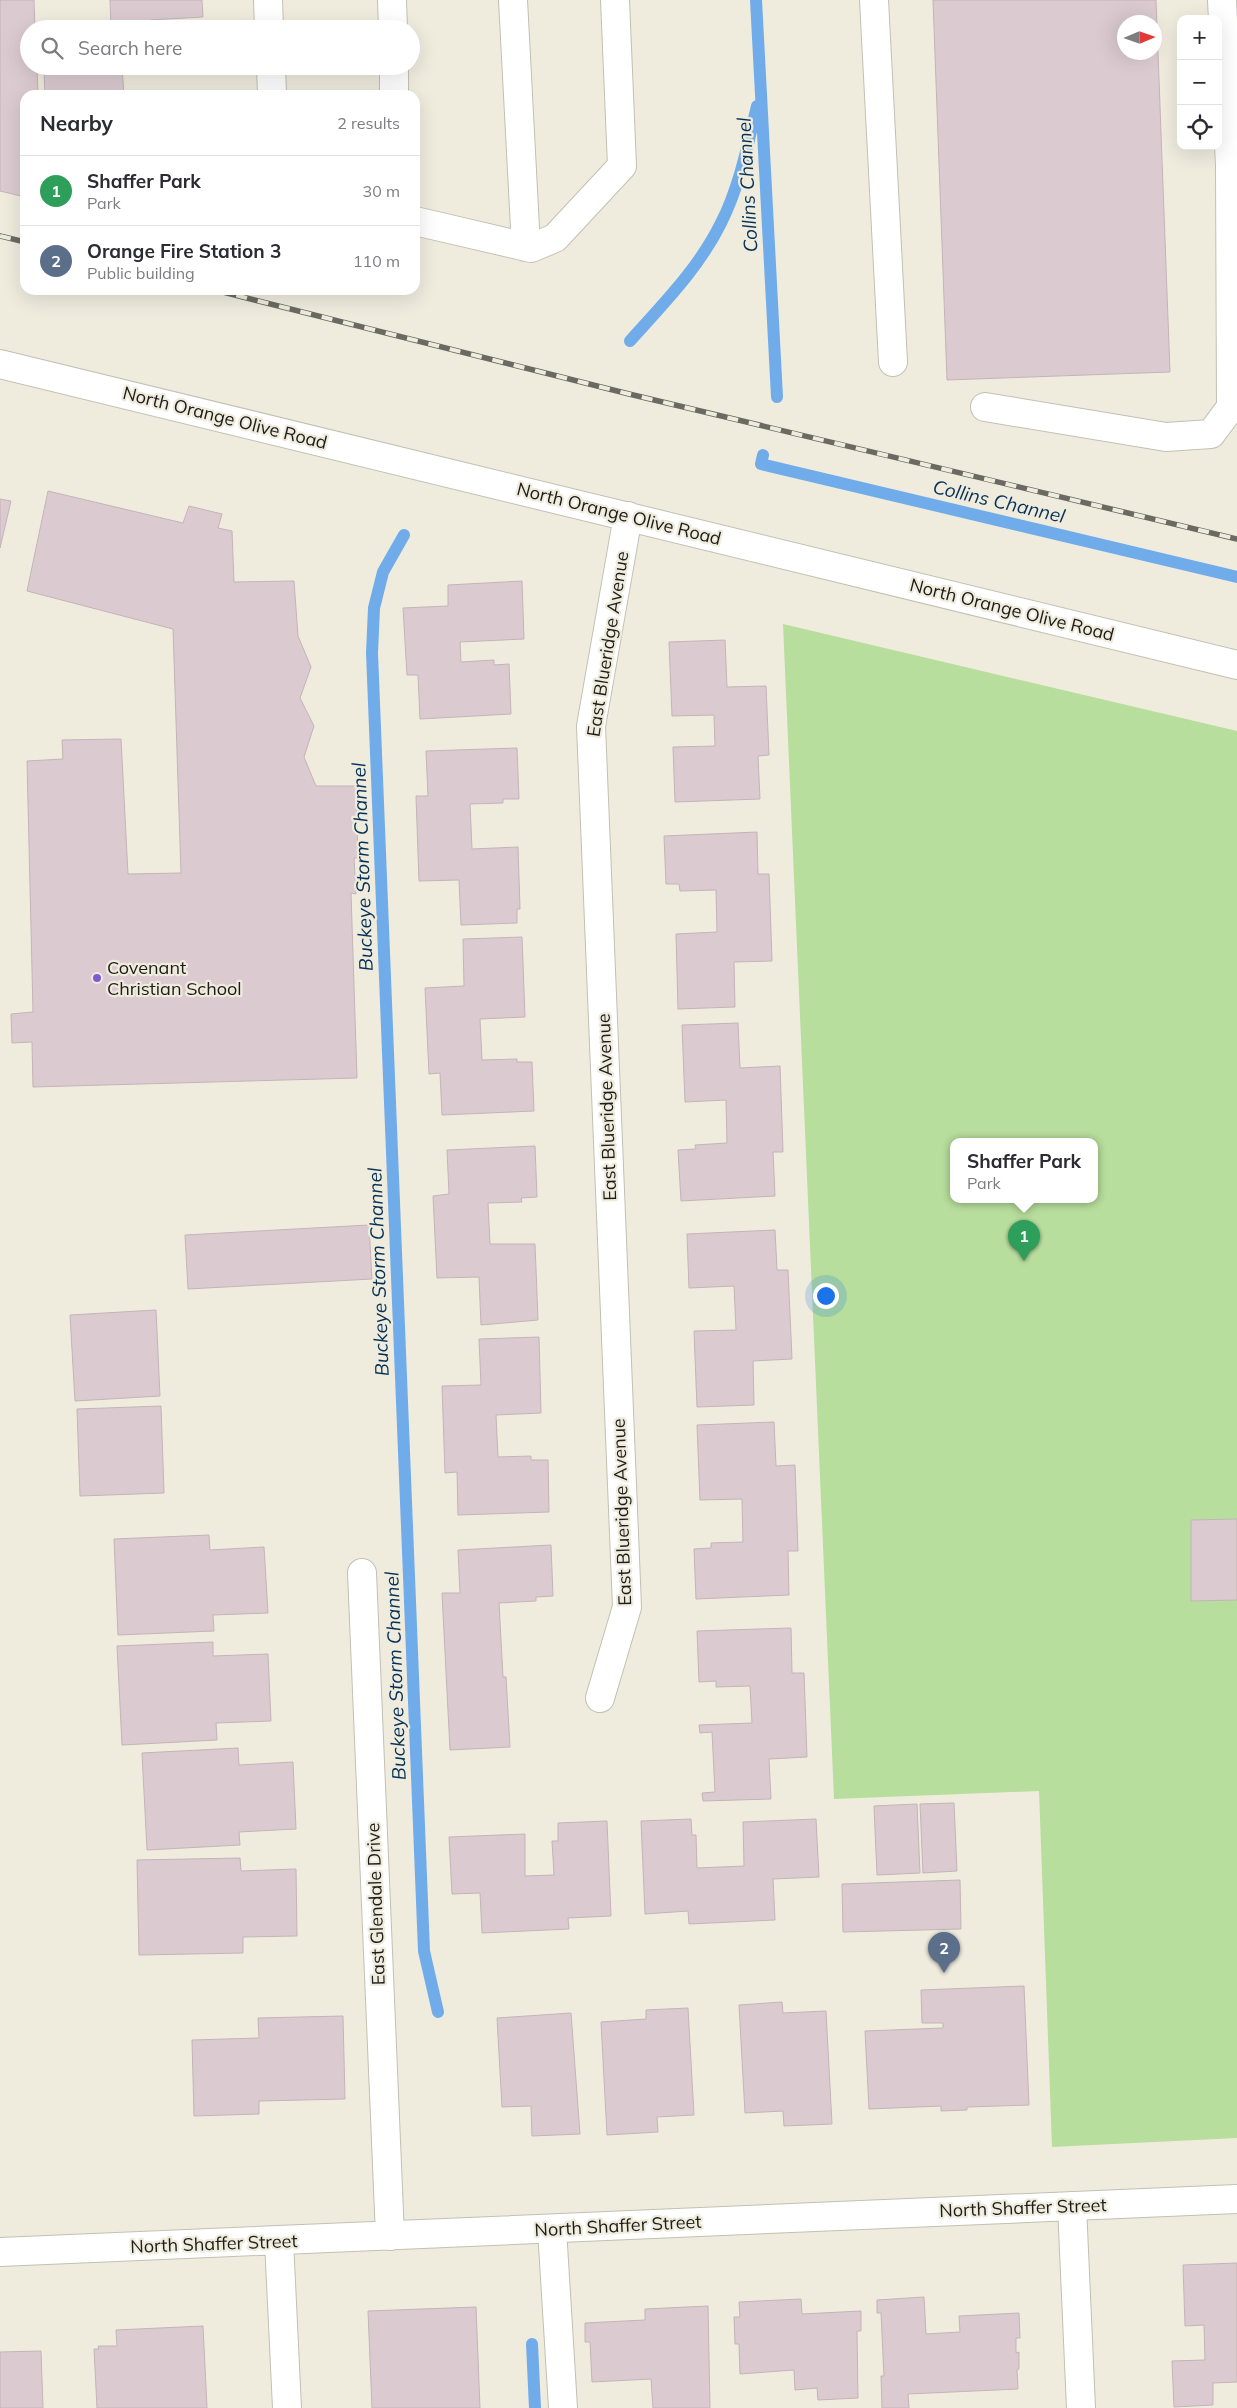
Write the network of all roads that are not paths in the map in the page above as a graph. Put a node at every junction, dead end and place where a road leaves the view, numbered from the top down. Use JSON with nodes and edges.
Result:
{"nodes":[{"id":1,"x":268,"y":0,"type":"edge"},
{"id":2,"x":392,"y":0,"type":"edge"},
{"id":3,"x":513,"y":0,"type":"edge"},
{"id":4,"x":614,"y":0,"type":"edge"},
{"id":5,"x":874,"y":0,"type":"edge"},
{"id":6,"x":1222,"y":0,"type":"edge"},
{"id":7,"x":269,"y":20,"type":"edge"},
{"id":8,"x":393,"y":20,"type":"edge"},
{"id":9,"x":271,"y":75,"type":"edge"},
{"id":10,"x":394,"y":75,"type":"edge"},
{"id":11,"x":272,"y":90,"type":"edge"},
{"id":12,"x":394,"y":90,"type":"edge"},
{"id":13,"x":420,"y":222,"type":"edge"},
{"id":14,"x":526,"y":247,"type":"junction"},
{"id":15,"x":893,"y":362,"type":"dead end"},
{"id":16,"x":0,"y":364,"type":"edge"},
{"id":17,"x":985,"y":407,"type":"dead end"},
{"id":18,"x":628,"y":516,"type":"junction"},
{"id":19,"x":1237,"y":665,"type":"edge"},
{"id":20,"x":362,"y":1573,"type":"dead end"},
{"id":21,"x":600,"y":1698,"type":"dead end"},
{"id":22,"x":1237,"y":2200,"type":"edge"},
{"id":23,"x":1072,"y":2206,"type":"junction"},
{"id":24,"x":552,"y":2229,"type":"junction"},
{"id":25,"x":390,"y":2236,"type":"junction"},
{"id":26,"x":279,"y":2241,"type":"junction"},
{"id":27,"x":0,"y":2252,"type":"edge"},
{"id":28,"x":287,"y":2408,"type":"edge"},
{"id":29,"x":563,"y":2408,"type":"edge"},
{"id":30,"x":1081,"y":2408,"type":"edge"}],
"edges":[{"from":1,"to":7,"type":"street"},
{"from":2,"to":8,"type":"street"},
{"from":3,"to":14,"type":"street"},
{"from":4,"to":14,"type":"street"},
{"from":5,"to":15,"type":"street"},
{"from":6,"to":17,"type":"street"},
{"from":9,"to":11,"type":"street"},
{"from":10,"to":12,"type":"street"},
{"from":13,"to":14,"type":"street"},
{"from":16,"to":18,"type":"street","name":"North Orange Olive Road"},
{"from":18,"to":19,"type":"street","name":"North Orange Olive Road"},
{"from":18,"to":21,"type":"street","name":"East Blueridge Avenue"},
{"from":20,"to":25,"type":"street","name":"East Glendale Drive"},
{"from":22,"to":23,"type":"street","name":"North Shaffer Street"},
{"from":23,"to":24,"type":"street","name":"North Shaffer Street"},
{"from":23,"to":30,"type":"street"},
{"from":24,"to":25,"type":"street","name":"North Shaffer Street"},
{"from":24,"to":29,"type":"street"},
{"from":25,"to":26,"type":"street","name":"North Shaffer Street"},
{"from":26,"to":27,"type":"street","name":"North Shaffer Street"},
{"from":26,"to":28,"type":"street"}]}
